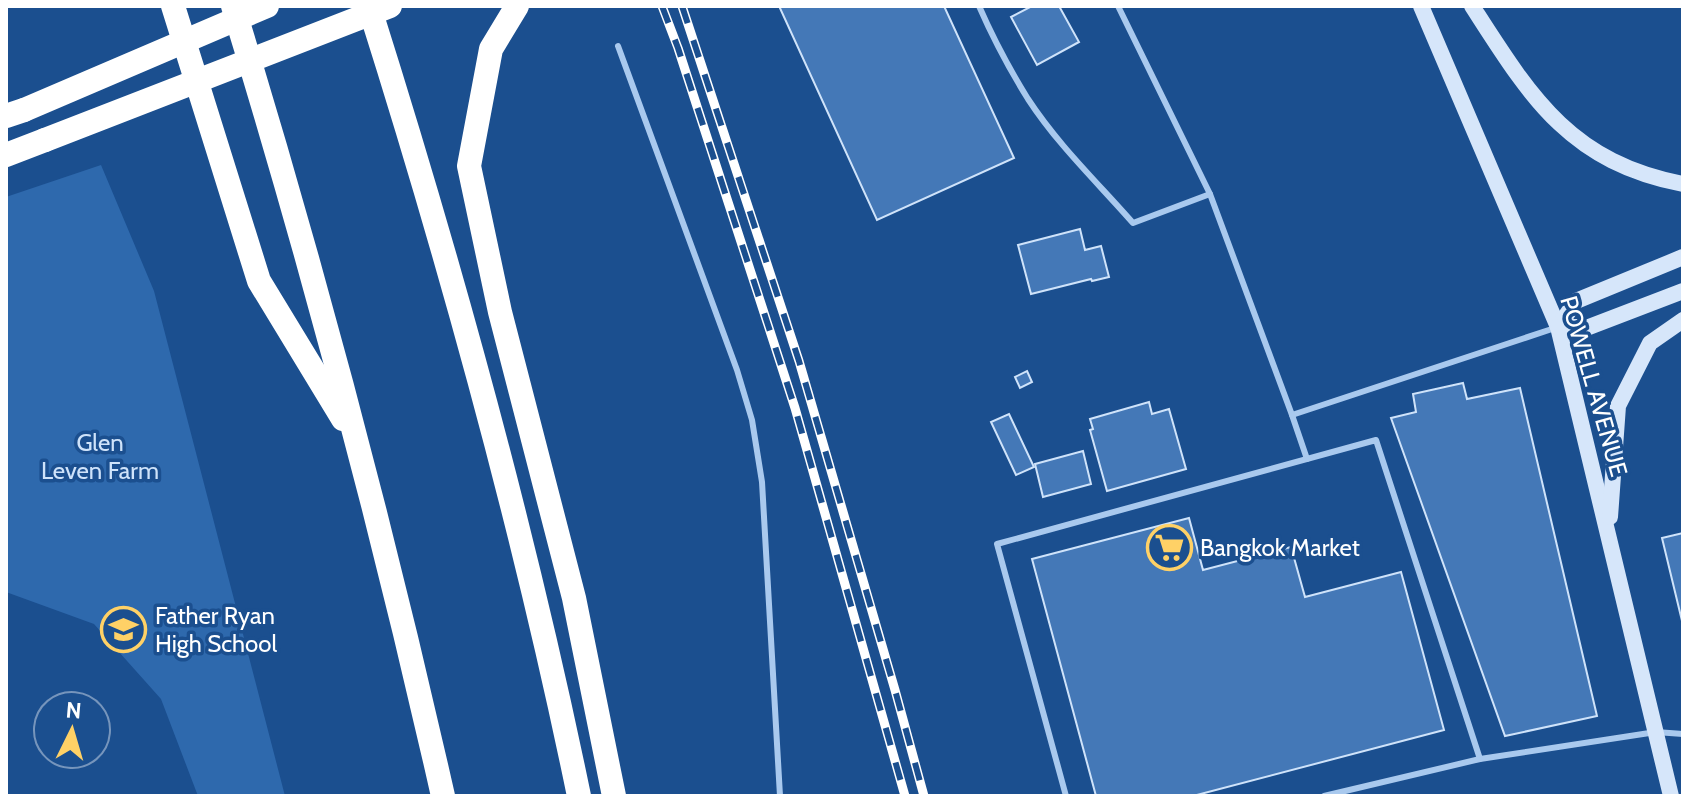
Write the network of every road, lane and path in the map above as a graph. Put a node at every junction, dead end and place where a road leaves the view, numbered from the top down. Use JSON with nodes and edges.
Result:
{"nodes":[{"id":1,"x":173,"y":6,"type":"edge"},
{"id":2,"x":233,"y":6,"type":"edge"},
{"id":3,"x":267,"y":6,"type":"edge"},
{"id":4,"x":369,"y":6,"type":"edge"},
{"id":5,"x":390,"y":6,"type":"edge"},
{"id":6,"x":517,"y":6,"type":"edge"},
{"id":7,"x":979,"y":6,"type":"edge"},
{"id":8,"x":1118,"y":6,"type":"edge"},
{"id":9,"x":1421,"y":6,"type":"edge"},
{"id":10,"x":1472,"y":6,"type":"edge"},
{"id":11,"x":618,"y":46,"type":"dead end"},
{"id":12,"x":15,"y":113,"type":"edge"},
{"id":13,"x":6,"y":155,"type":"edge"},
{"id":14,"x":1683,"y":184,"type":"edge"},
{"id":15,"x":1210,"y":194,"type":"junction"},
{"id":16,"x":1683,"y":257,"type":"edge"},
{"id":17,"x":1683,"y":291,"type":"edge"},
{"id":18,"x":1683,"y":320,"type":"edge"},
{"id":19,"x":1558,"y":327,"type":"junction"},
{"id":20,"x":1292,"y":415,"type":"junction"},
{"id":21,"x":357,"y":441,"type":"junction"},
{"id":22,"x":1307,"y":459,"type":"junction"},
{"id":23,"x":1609,"y":535,"type":"junction"},
{"id":24,"x":1656,"y":732,"type":"junction"},
{"id":25,"x":1683,"y":734,"type":"edge"},
{"id":26,"x":1480,"y":759,"type":"junction"},
{"id":27,"x":443,"y":796,"type":"edge"},
{"id":28,"x":579,"y":796,"type":"edge"},
{"id":29,"x":614,"y":796,"type":"edge"},
{"id":30,"x":780,"y":796,"type":"edge"},
{"id":31,"x":1066,"y":796,"type":"edge"},
{"id":32,"x":1324,"y":796,"type":"edge"},
{"id":33,"x":1671,"y":796,"type":"edge"}],
"edges":[{"from":1,"to":21,"type":"highway"},
{"from":2,"to":21,"type":"highway"},
{"from":3,"to":12,"type":"highway","bridge":true},
{"from":4,"to":28,"type":"highway"},
{"from":5,"to":13,"type":"highway","bridge":true},
{"from":6,"to":29,"type":"highway"},
{"from":7,"to":15,"type":"lane"},
{"from":8,"to":15,"type":"lane"},
{"from":9,"to":19,"type":"main road","name":"POWELL AVENUE"},
{"from":10,"to":14,"type":"main road"},
{"from":11,"to":30,"type":"lane"},
{"from":15,"to":20,"type":"lane"},
{"from":16,"to":19,"type":"main road"},
{"from":17,"to":19,"type":"main road"},
{"from":18,"to":23,"type":"main road"},
{"from":19,"to":20,"type":"lane"},
{"from":19,"to":23,"type":"main road","name":"POWELL AVENUE"},
{"from":20,"to":22,"type":"lane"},
{"from":21,"to":27,"type":"highway"},
{"from":22,"to":26,"type":"lane"},
{"from":22,"to":31,"type":"lane"},
{"from":23,"to":24,"type":"main road","name":"POWELL AVENUE"},
{"from":24,"to":25,"type":"lane"},
{"from":24,"to":26,"type":"lane"},
{"from":24,"to":33,"type":"main road","name":"POWELL AVENUE"},
{"from":26,"to":32,"type":"lane"}]}
